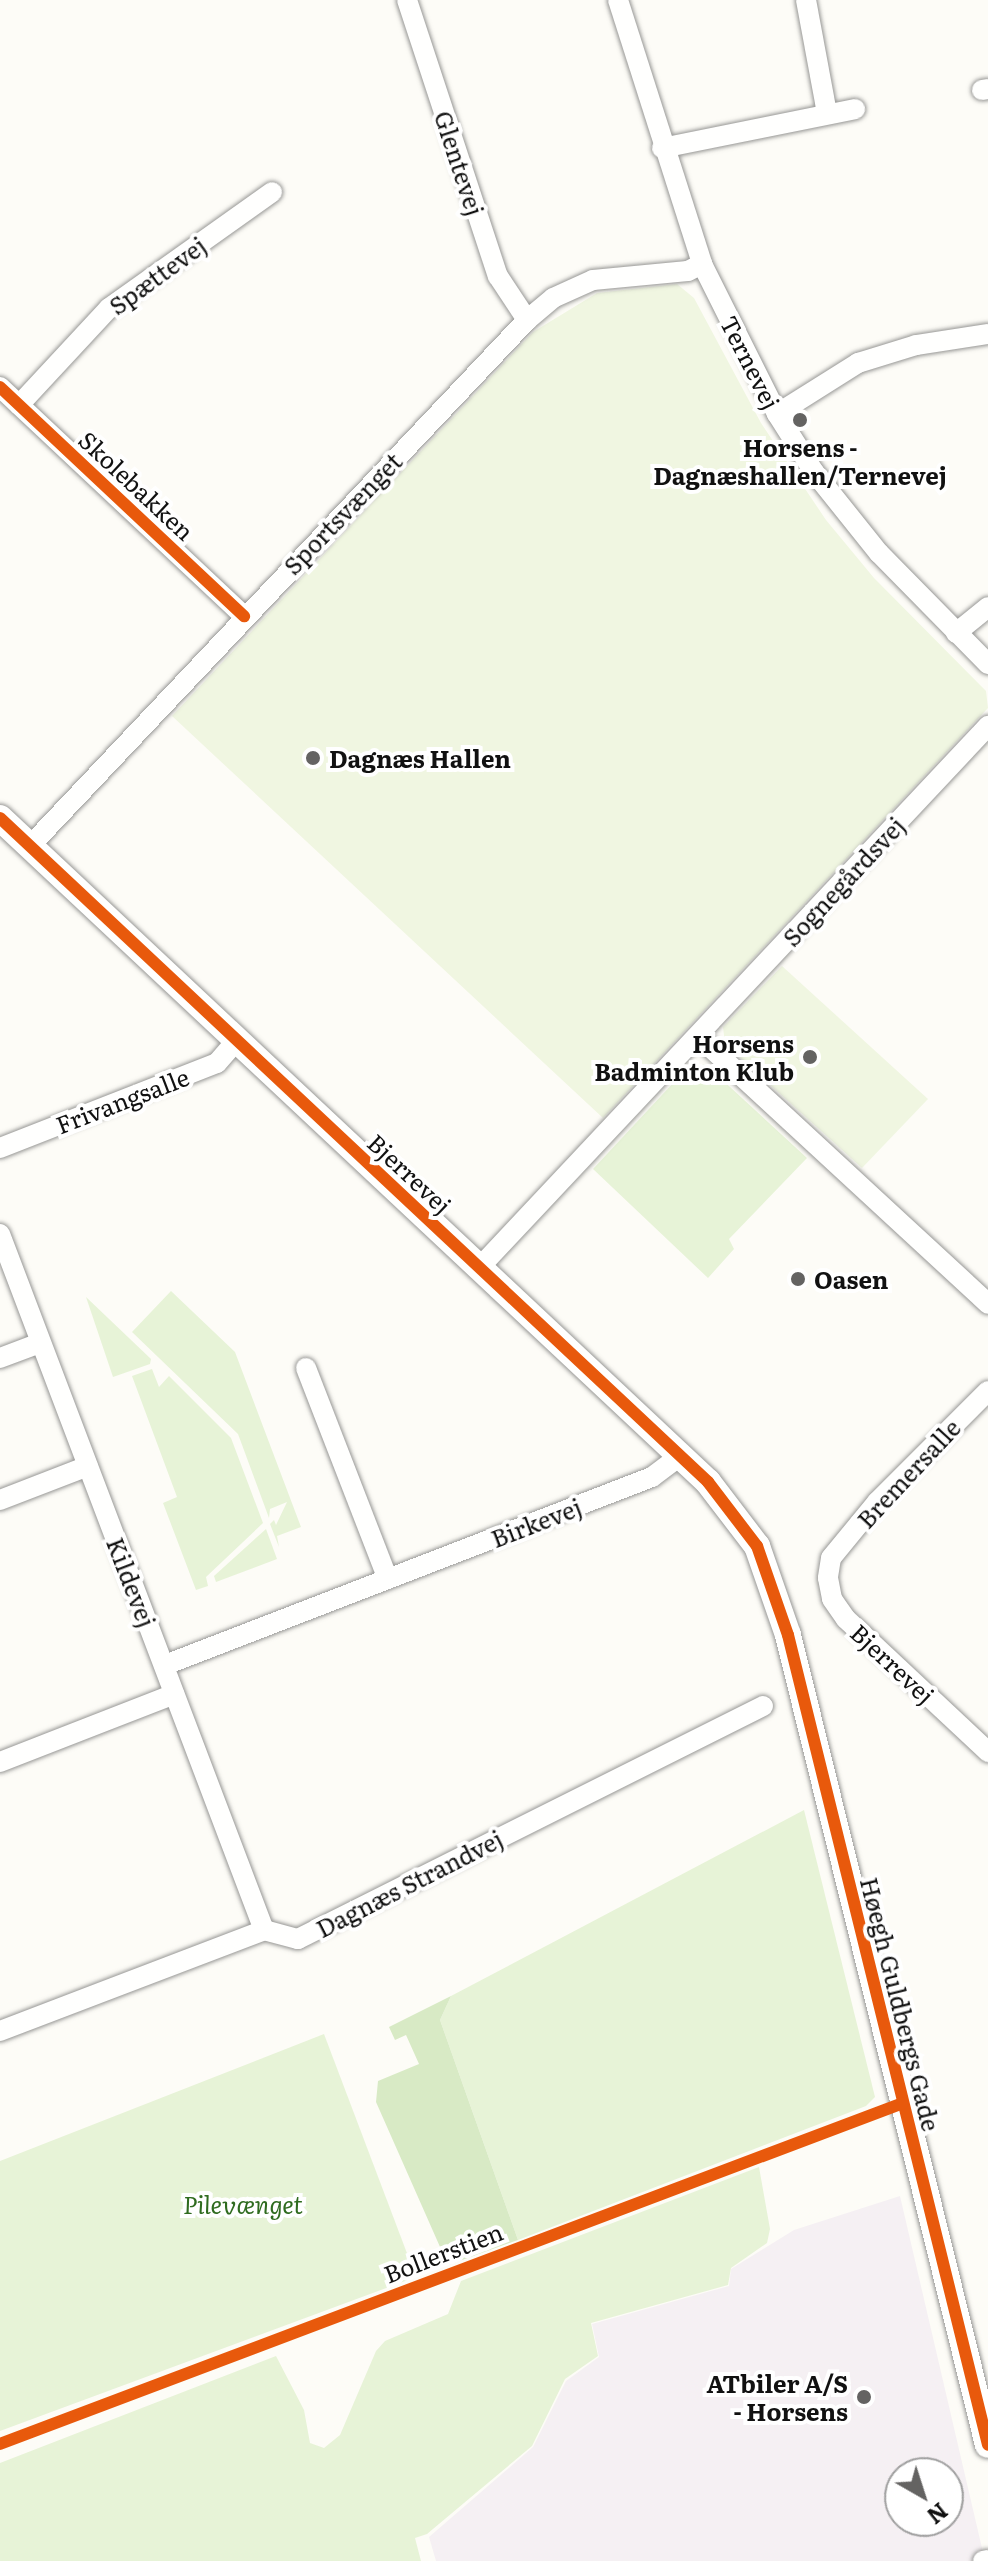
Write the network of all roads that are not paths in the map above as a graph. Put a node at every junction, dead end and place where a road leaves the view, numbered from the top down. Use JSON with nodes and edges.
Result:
{"nodes":[{"id":1,"x":407,"y":0,"type":"edge"},
{"id":2,"x":618,"y":0,"type":"edge"},
{"id":3,"x":806,"y":0,"type":"edge"},
{"id":4,"x":855,"y":109,"type":"dead end"},
{"id":5,"x":827,"y":113,"type":"junction"},
{"id":6,"x":662,"y":148,"type":"junction"},
{"id":7,"x":272,"y":192,"type":"dead end"},
{"id":8,"x":702,"y":264,"type":"junction"},
{"id":9,"x":527,"y":320,"type":"junction"},
{"id":10,"x":988,"y":334,"type":"edge"},
{"id":11,"x":0,"y":387,"type":"edge"},
{"id":12,"x":19,"y":405,"type":"junction"},
{"id":13,"x":777,"y":414,"type":"junction"},
{"id":14,"x":988,"y":607,"type":"edge"},
{"id":15,"x":244,"y":616,"type":"junction"},
{"id":16,"x":956,"y":633,"type":"junction"},
{"id":17,"x":988,"y":664,"type":"edge"},
{"id":18,"x":988,"y":726,"type":"edge"},
{"id":19,"x":0,"y":818,"type":"edge"},
{"id":20,"x":30,"y":846,"type":"junction"},
{"id":21,"x":698,"y":1036,"type":"junction"},
{"id":22,"x":237,"y":1040,"type":"junction"},
{"id":23,"x":0,"y":1148,"type":"edge"},
{"id":24,"x":0,"y":1234,"type":"edge"},
{"id":25,"x":479,"y":1268,"type":"junction"},
{"id":26,"x":988,"y":1304,"type":"edge"},
{"id":27,"x":40,"y":1343,"type":"junction"},
{"id":28,"x":0,"y":1358,"type":"edge"},
{"id":29,"x":306,"y":1368,"type":"dead end"},
{"id":30,"x":988,"y":1391,"type":"edge"},
{"id":31,"x":680,"y":1456,"type":"junction"},
{"id":32,"x":88,"y":1466,"type":"junction"},
{"id":33,"x":0,"y":1500,"type":"edge"},
{"id":34,"x":831,"y":1558,"type":"joint"},
{"id":35,"x":770,"y":1575,"type":"joint"},
{"id":36,"x":388,"y":1579,"type":"junction"},
{"id":37,"x":165,"y":1665,"type":"junction"},
{"id":38,"x":174,"y":1694,"type":"junction"},
{"id":39,"x":763,"y":1706,"type":"dead end"},
{"id":40,"x":988,"y":1752,"type":"edge"},
{"id":41,"x":0,"y":1762,"type":"edge"},
{"id":42,"x":264,"y":1930,"type":"junction"},
{"id":43,"x":0,"y":2031,"type":"edge"},
{"id":44,"x":988,"y":2445,"type":"edge"}],
"edges":[{"from":1,"to":9,"type":"street","name":"Glentevej"},
{"from":2,"to":6,"type":"street","name":"Ternevej"},
{"from":3,"to":5,"type":"street"},
{"from":4,"to":5,"type":"street"},
{"from":5,"to":6,"type":"street"},
{"from":6,"to":8,"type":"street","name":"Ternevej"},
{"from":7,"to":12,"type":"street","name":"Spættevej"},
{"from":8,"to":9,"type":"street","name":"Sportsvænget"},
{"from":8,"to":13,"type":"street","name":"Ternevej"},
{"from":9,"to":15,"type":"street","name":"Sportsvænget"},
{"from":10,"to":13,"type":"street"},
{"from":11,"to":12,"type":"street","name":"Skolebakken"},
{"from":12,"to":15,"type":"street","name":"Skolebakken"},
{"from":13,"to":16,"type":"street","name":"Ternevej"},
{"from":14,"to":16,"type":"street"},
{"from":15,"to":20,"type":"street","name":"Sportsvænget"},
{"from":16,"to":17,"type":"street","name":"Ternevej"},
{"from":18,"to":21,"type":"street","name":"Sognegårdsvej"},
{"from":19,"to":20,"type":"street","name":"Bjerrevej"},
{"from":20,"to":22,"type":"street","name":"Bjerrevej"},
{"from":21,"to":25,"type":"street","name":"Sognegårdsvej"},
{"from":21,"to":26,"type":"street"},
{"from":22,"to":23,"type":"street","name":"Frivangsalle"},
{"from":22,"to":25,"type":"street","name":"Bjerrevej"},
{"from":24,"to":27,"type":"street","name":"Kildevej"},
{"from":25,"to":31,"type":"street","name":"Bjerrevej"},
{"from":27,"to":28,"type":"street"},
{"from":27,"to":32,"type":"street","name":"Kildevej"},
{"from":29,"to":36,"type":"street"},
{"from":30,"to":34,"type":"street","name":"Bremersalle"},
{"from":31,"to":35,"type":"street","name":"Bjerrevej"},
{"from":31,"to":36,"type":"street","name":"Birkevej"},
{"from":32,"to":33,"type":"street"},
{"from":32,"to":37,"type":"street","name":"Kildevej"},
{"from":34,"to":40,"type":"street","name":"Bjerrevej"},
{"from":35,"to":44,"type":"street","name":"Høegh Guldbergs Gade"},
{"from":36,"to":37,"type":"street","name":"Birkevej"},
{"from":37,"to":38,"type":"street","name":"Kildevej"},
{"from":38,"to":41,"type":"street"},
{"from":38,"to":42,"type":"street","name":"Kildevej"},
{"from":39,"to":42,"type":"street","name":"Dagnæs Strandvej"},
{"from":42,"to":43,"type":"street"}]}
